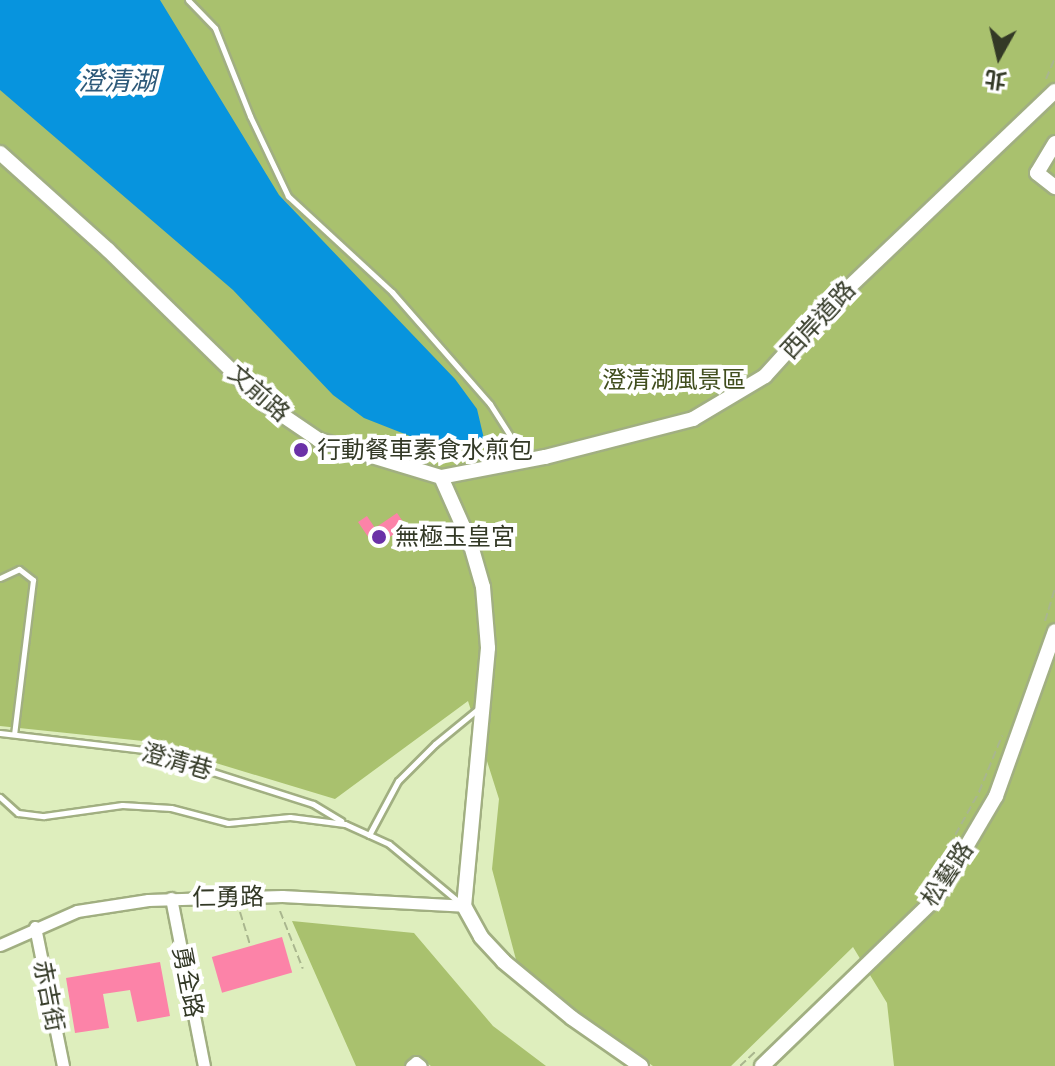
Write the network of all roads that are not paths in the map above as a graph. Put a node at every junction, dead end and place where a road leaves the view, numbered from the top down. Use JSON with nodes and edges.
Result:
{"nodes":[{"id":1,"x":188,"y":0,"type":"edge"},
{"id":2,"x":1053,"y":96,"type":"edge"},
{"id":3,"x":1055,"y":143,"type":"edge"},
{"id":4,"x":0,"y":153,"type":"edge"},
{"id":5,"x":1055,"y":187,"type":"edge"},
{"id":6,"x":525,"y":460,"type":"junction"},
{"id":7,"x":441,"y":477,"type":"junction"},
{"id":8,"x":0,"y":578,"type":"edge"},
{"id":9,"x":1049,"y":629,"type":"edge"},
{"id":10,"x":486,"y":702,"type":"junction"},
{"id":11,"x":0,"y":733,"type":"edge"},
{"id":12,"x":14,"y":735,"type":"junction"},
{"id":13,"x":0,"y":797,"type":"edge"},
{"id":14,"x":345,"y":824,"type":"junction"},
{"id":15,"x":369,"y":835,"type":"junction"},
{"id":16,"x":171,"y":898,"type":"junction"},
{"id":17,"x":464,"y":906,"type":"junction"},
{"id":18,"x":35,"y":927,"type":"junction"},
{"id":19,"x":0,"y":945,"type":"edge"},
{"id":20,"x":63,"y":1066,"type":"edge"},
{"id":21,"x":204,"y":1066,"type":"edge"},
{"id":22,"x":411,"y":1066,"type":"edge"},
{"id":23,"x":421,"y":1066,"type":"edge"},
{"id":24,"x":641,"y":1066,"type":"edge"},
{"id":25,"x":762,"y":1066,"type":"edge"}],
"edges":[{"from":1,"to":6,"type":"lane"},
{"from":2,"to":6,"type":"street","name":"西岸道路"},
{"from":3,"to":5,"type":"street"},
{"from":4,"to":7,"type":"street","name":"文前路"},
{"from":6,"to":7,"type":"street","name":"西岸道路"},
{"from":7,"to":10,"type":"street"},
{"from":8,"to":12,"type":"lane"},
{"from":9,"to":25,"type":"street","name":"松藝路"},
{"from":10,"to":15,"type":"lane"},
{"from":10,"to":17,"type":"street"},
{"from":11,"to":12,"type":"lane","name":"澄清巷"},
{"from":12,"to":14,"type":"lane","name":"澄清巷"},
{"from":13,"to":14,"type":"lane","name":"澄清巷"},
{"from":14,"to":15,"type":"lane","name":"澄清巷"},
{"from":15,"to":17,"type":"lane","name":"澄清巷"},
{"from":16,"to":17,"type":"street","name":"仁勇路"},
{"from":16,"to":18,"type":"street","name":"仁勇路"},
{"from":16,"to":21,"type":"street","name":"勇全路"},
{"from":17,"to":24,"type":"street","name":"澄清巷"},
{"from":18,"to":19,"type":"street","name":"仁勇路"},
{"from":18,"to":20,"type":"street","name":"赤吉街"},
{"from":22,"to":23,"type":"street"}]}
